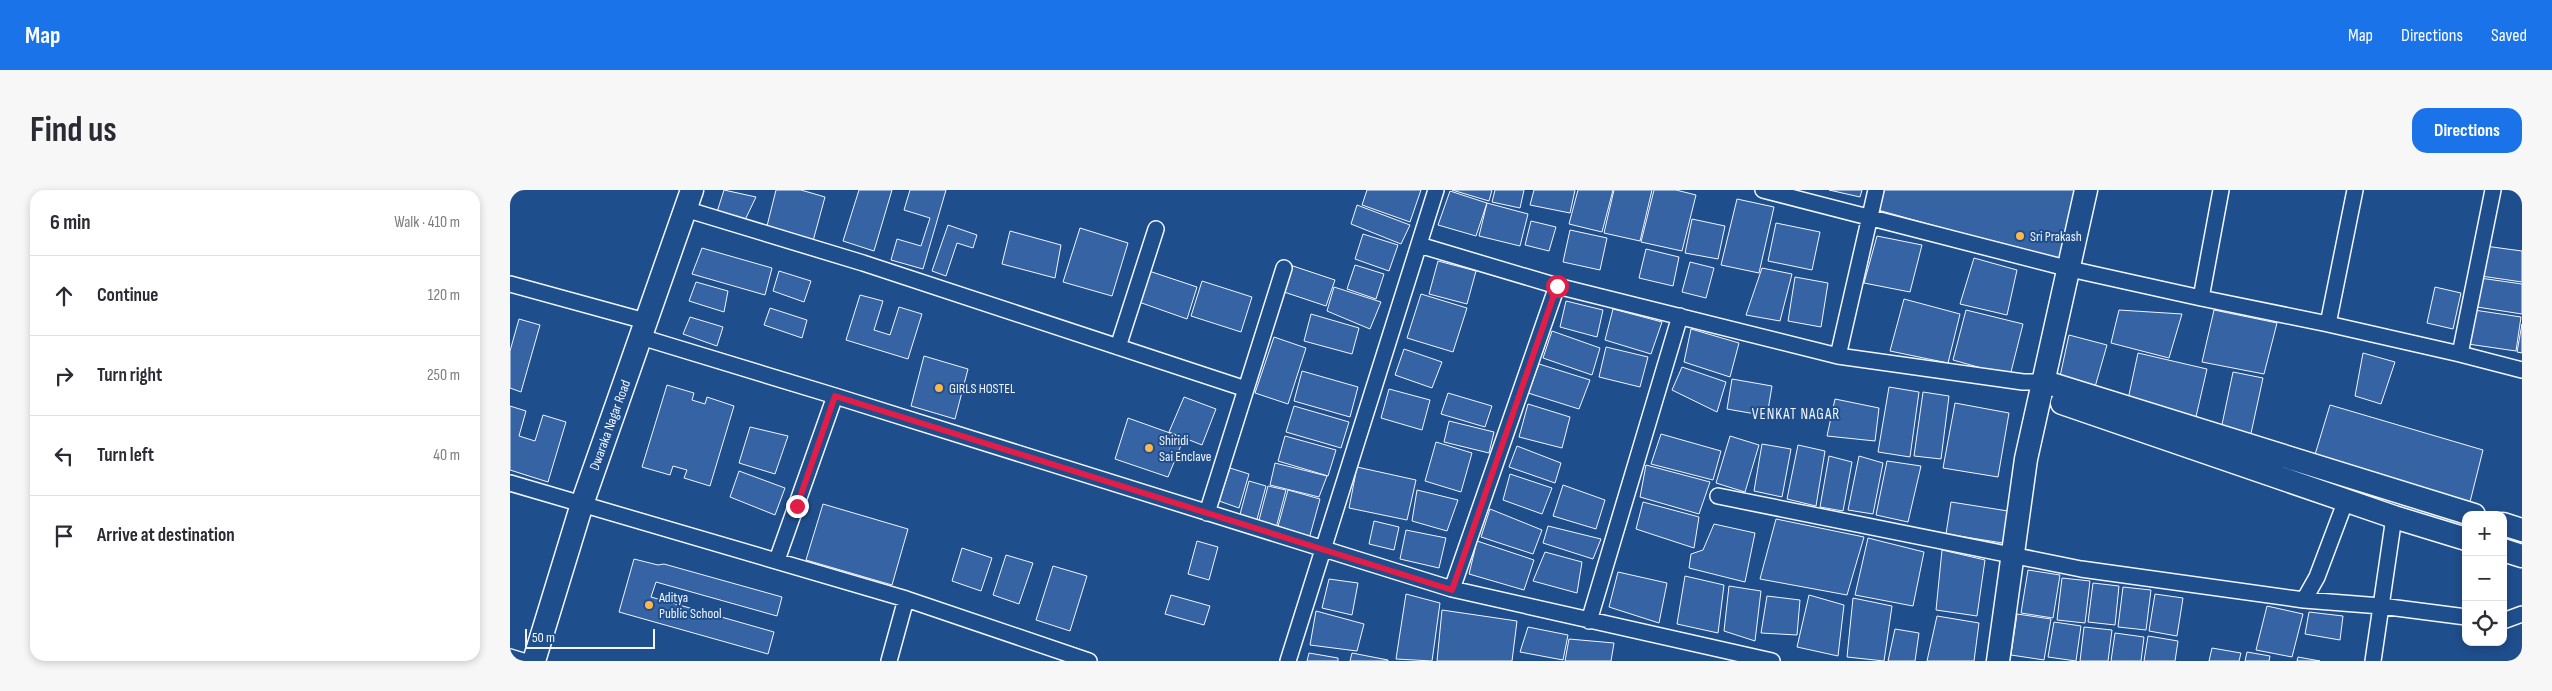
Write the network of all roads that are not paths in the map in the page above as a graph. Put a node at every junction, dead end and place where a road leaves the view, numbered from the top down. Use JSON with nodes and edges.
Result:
{"nodes":[{"id":1,"x":1436,"y":190,"type":"edge"},
{"id":2,"x":1763,"y":190,"type":"edge"},
{"id":3,"x":1876,"y":190,"type":"edge"},
{"id":4,"x":2086,"y":190,"type":"edge"},
{"id":5,"x":2221,"y":190,"type":"edge"},
{"id":6,"x":2355,"y":190,"type":"edge"},
{"id":7,"x":2493,"y":190,"type":"edge"},
{"id":8,"x":688,"y":199,"type":"edge"},
{"id":9,"x":1870,"y":216,"type":"junction"},
{"id":10,"x":1156,"y":229,"type":"dead end"},
{"id":11,"x":1419,"y":244,"type":"junction"},
{"id":12,"x":1284,"y":268,"type":"dead end"},
{"id":13,"x":2070,"y":269,"type":"junction"},
{"id":14,"x":510,"y":284,"type":"edge"},
{"id":15,"x":1557,"y":286,"type":"junction"},
{"id":16,"x":2201,"y":298,"type":"junction"},
{"id":17,"x":1680,"y":316,"type":"junction"},
{"id":18,"x":2328,"y":324,"type":"junction"},
{"id":19,"x":643,"y":329,"type":"junction"},
{"id":20,"x":1118,"y":347,"type":"junction"},
{"id":21,"x":2460,"y":354,"type":"junction"},
{"id":22,"x":1838,"y":356,"type":"junction"},
{"id":23,"x":2522,"y":370,"type":"edge"},
{"id":24,"x":1246,"y":389,"type":"junction"},
{"id":25,"x":2043,"y":389,"type":"junction"},
{"id":26,"x":835,"y":396,"type":"junction"},
{"id":27,"x":2307,"y":463,"type":"junction"},
{"id":28,"x":510,"y":483,"type":"edge"},
{"id":29,"x":2300,"y":484,"type":"junction"},
{"id":30,"x":1718,"y":496,"type":"dead end"},
{"id":31,"x":2346,"y":500,"type":"junction"},
{"id":32,"x":582,"y":504,"type":"junction"},
{"id":33,"x":2462,"y":511,"type":"edge"},
{"id":34,"x":1207,"y":513,"type":"junction"},
{"id":35,"x":2394,"y":517,"type":"junction"},
{"id":36,"x":2507,"y":525,"type":"edge"},
{"id":37,"x":2522,"y":530,"type":"edge"},
{"id":38,"x":2462,"y":538,"type":"edge"},
{"id":39,"x":1323,"y":549,"type":"junction"},
{"id":40,"x":2507,"y":551,"type":"edge"},
{"id":41,"x":2013,"y":556,"type":"junction"},
{"id":42,"x":2522,"y":556,"type":"edge"},
{"id":43,"x":777,"y":560,"type":"junction"},
{"id":44,"x":1452,"y":590,"type":"junction"},
{"id":45,"x":906,"y":599,"type":"junction"},
{"id":46,"x":2304,"y":600,"type":"junction"},
{"id":47,"x":2381,"y":606,"type":"junction"},
{"id":48,"x":2522,"y":614,"type":"edge"},
{"id":49,"x":2462,"y":617,"type":"edge"},
{"id":50,"x":1589,"y":620,"type":"junction"},
{"id":51,"x":2507,"y":620,"type":"edge"},
{"id":52,"x":510,"y":657,"type":"edge"},
{"id":53,"x":522,"y":661,"type":"edge"},
{"id":54,"x":534,"y":661,"type":"edge"},
{"id":55,"x":889,"y":661,"type":"edge"},
{"id":56,"x":1088,"y":661,"type":"edge"},
{"id":57,"x":1288,"y":661,"type":"edge"},
{"id":58,"x":1772,"y":661,"type":"edge"},
{"id":59,"x":1998,"y":661,"type":"edge"},
{"id":60,"x":2373,"y":661,"type":"edge"}],
"edges":[{"from":1,"to":11,"type":"street"},
{"from":2,"to":9,"type":"street"},
{"from":3,"to":9,"type":"street"},
{"from":4,"to":13,"type":"street"},
{"from":5,"to":16,"type":"street"},
{"from":6,"to":18,"type":"street"},
{"from":7,"to":21,"type":"street"},
{"from":8,"to":19,"type":"street","name":"Dwaraka Nagar Road"},
{"from":8,"to":20,"type":"street"},
{"from":9,"to":13,"type":"street"},
{"from":9,"to":22,"type":"street"},
{"from":10,"to":20,"type":"street"},
{"from":11,"to":15,"type":"street"},
{"from":11,"to":39,"type":"street"},
{"from":12,"to":24,"type":"street"},
{"from":13,"to":16,"type":"street"},
{"from":13,"to":25,"type":"street"},
{"from":14,"to":19,"type":"street"},
{"from":15,"to":17,"type":"street"},
{"from":15,"to":44,"type":"street"},
{"from":16,"to":18,"type":"street"},
{"from":17,"to":22,"type":"street"},
{"from":17,"to":50,"type":"street"},
{"from":18,"to":21,"type":"street"},
{"from":19,"to":26,"type":"street"},
{"from":19,"to":32,"type":"street","name":"Dwaraka Nagar Road"},
{"from":20,"to":24,"type":"street"},
{"from":21,"to":23,"type":"street"},
{"from":22,"to":25,"type":"street"},
{"from":24,"to":34,"type":"street"},
{"from":25,"to":27,"type":"street"},
{"from":25,"to":29,"type":"street"},
{"from":25,"to":41,"type":"street"},
{"from":26,"to":34,"type":"street"},
{"from":26,"to":43,"type":"street"},
{"from":27,"to":29,"type":"street"},
{"from":27,"to":33,"type":"street"},
{"from":28,"to":32,"type":"street"},
{"from":29,"to":31,"type":"street"},
{"from":30,"to":41,"type":"street"},
{"from":31,"to":35,"type":"street"},
{"from":31,"to":46,"type":"street"},
{"from":32,"to":43,"type":"street"},
{"from":32,"to":54,"type":"street","name":"Dwaraka Nagar Road"},
{"from":34,"to":39,"type":"street"},
{"from":35,"to":38,"type":"street"},
{"from":35,"to":47,"type":"street"},
{"from":36,"to":37,"type":"street"},
{"from":39,"to":44,"type":"street"},
{"from":39,"to":57,"type":"street"},
{"from":40,"to":42,"type":"street"},
{"from":41,"to":46,"type":"street"},
{"from":41,"to":59,"type":"street"},
{"from":43,"to":45,"type":"street"},
{"from":44,"to":50,"type":"street"},
{"from":45,"to":55,"type":"street"},
{"from":45,"to":56,"type":"street"},
{"from":46,"to":47,"type":"street"},
{"from":47,"to":49,"type":"street"},
{"from":47,"to":60,"type":"street"},
{"from":48,"to":51,"type":"street"},
{"from":50,"to":58,"type":"street"},
{"from":52,"to":53,"type":"street"}]}
